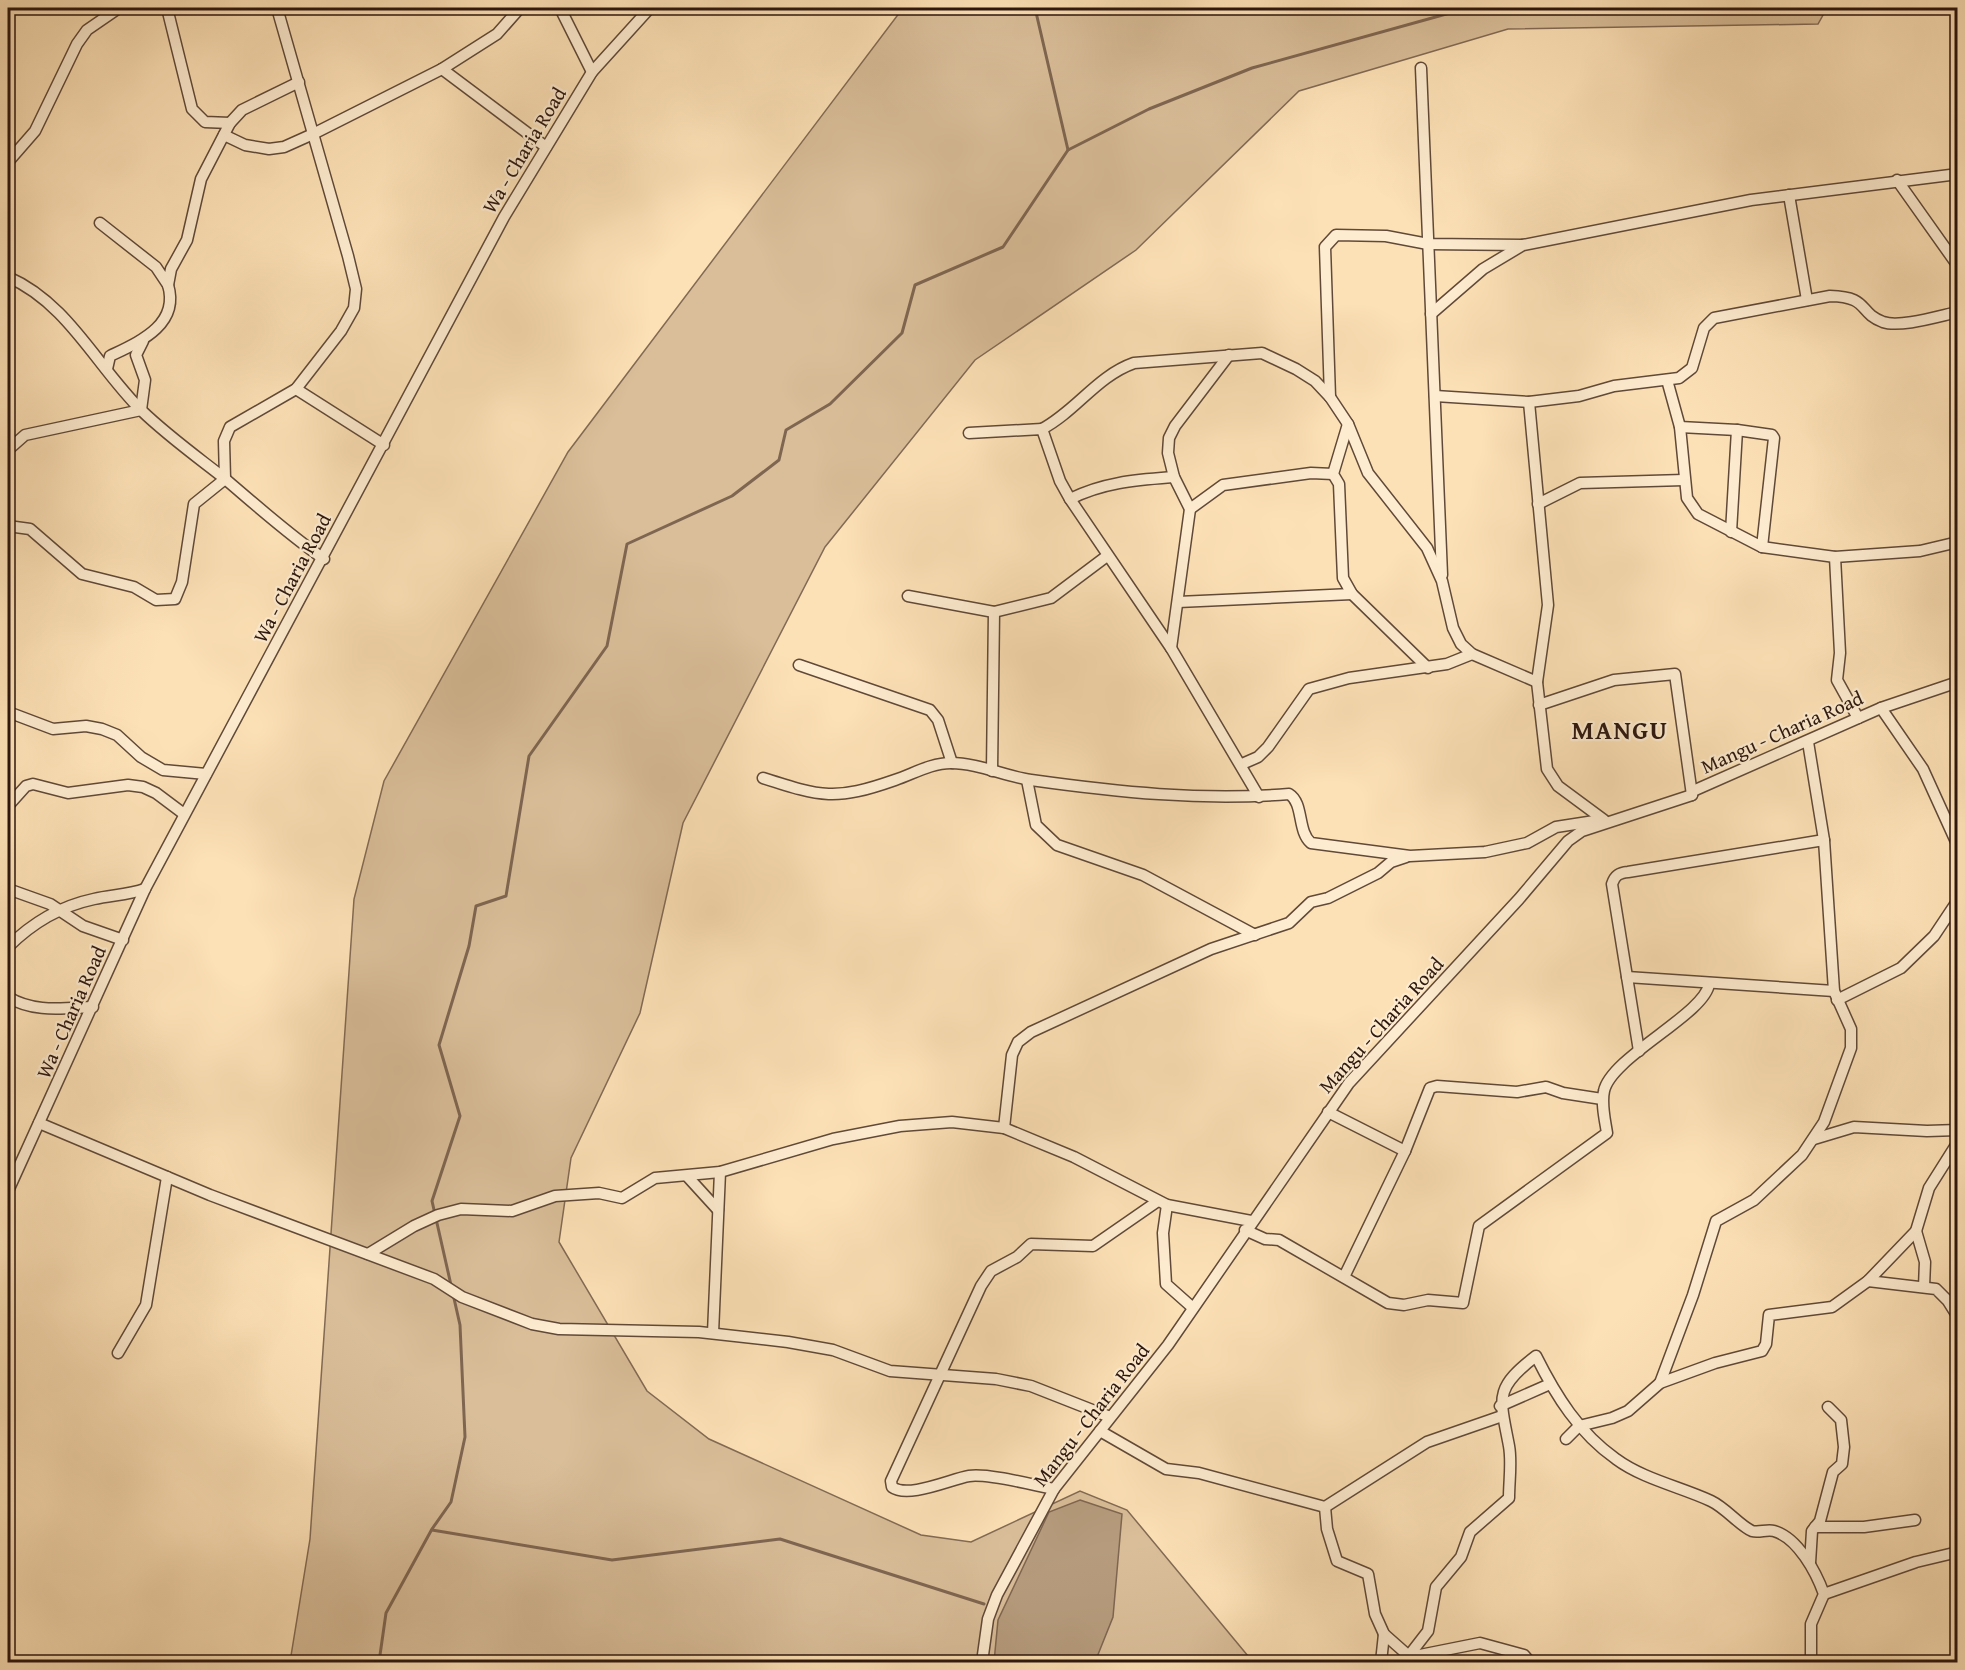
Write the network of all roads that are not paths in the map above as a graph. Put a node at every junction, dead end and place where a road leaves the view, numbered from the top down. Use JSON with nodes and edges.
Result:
{"nodes":[{"id":1,"x":119,"y":8,"type":"edge"},
{"id":2,"x":167,"y":8,"type":"edge"},
{"id":3,"x":277,"y":8,"type":"edge"},
{"id":4,"x":520,"y":8,"type":"edge"},
{"id":5,"x":560,"y":8,"type":"edge"},
{"id":6,"x":650,"y":8,"type":"edge"},
{"id":7,"x":1421,"y":68,"type":"dead end"},
{"id":8,"x":442,"y":69,"type":"junction"},
{"id":9,"x":592,"y":72,"type":"junction"},
{"id":10,"x":299,"y":82,"type":"junction"},
{"id":11,"x":230,"y":123,"type":"junction"},
{"id":12,"x":314,"y":134,"type":"junction"},
{"id":13,"x":224,"y":135,"type":"junction"},
{"id":14,"x":546,"y":147,"type":"junction"},
{"id":15,"x":8,"y":162,"type":"edge"},
{"id":16,"x":1958,"y":174,"type":"edge"},
{"id":17,"x":1897,"y":180,"type":"junction"},
{"id":18,"x":1789,"y":195,"type":"junction"},
{"id":19,"x":100,"y":223,"type":"dead end"},
{"id":20,"x":1428,"y":244,"type":"junction"},
{"id":21,"x":1523,"y":245,"type":"junction"},
{"id":22,"x":1958,"y":266,"type":"edge"},
{"id":23,"x":8,"y":276,"type":"edge"},
{"id":24,"x":168,"y":285,"type":"junction"},
{"id":25,"x":1807,"y":300,"type":"junction"},
{"id":26,"x":1958,"y":312,"type":"edge"},
{"id":27,"x":1431,"y":314,"type":"junction"},
{"id":28,"x":143,"y":341,"type":"junction"},
{"id":29,"x":1229,"y":355,"type":"junction"},
{"id":30,"x":106,"y":369,"type":"junction"},
{"id":31,"x":1667,"y":380,"type":"junction"},
{"id":32,"x":296,"y":389,"type":"junction"},
{"id":33,"x":1435,"y":396,"type":"junction"},
{"id":34,"x":1330,"y":397,"type":"junction"},
{"id":35,"x":1529,"y":402,"type":"junction"},
{"id":36,"x":141,"y":410,"type":"junction"},
{"id":37,"x":1348,"y":424,"type":"junction"},
{"id":38,"x":1680,"y":427,"type":"junction"},
{"id":39,"x":1042,"y":429,"type":"junction"},
{"id":40,"x":1737,"y":430,"type":"junction"},
{"id":41,"x":969,"y":433,"type":"dead end"},
{"id":42,"x":384,"y":445,"type":"junction"},
{"id":43,"x":8,"y":450,"type":"edge"},
{"id":44,"x":1333,"y":474,"type":"junction"},
{"id":45,"x":1174,"y":477,"type":"junction"},
{"id":46,"x":225,"y":479,"type":"junction"},
{"id":47,"x":1684,"y":480,"type":"junction"},
{"id":48,"x":1070,"y":499,"type":"junction"},
{"id":49,"x":1538,"y":504,"type":"junction"},
{"id":50,"x":1190,"y":509,"type":"junction"},
{"id":51,"x":8,"y":526,"type":"edge"},
{"id":52,"x":1731,"y":532,"type":"junction"},
{"id":53,"x":1958,"y":542,"type":"edge"},
{"id":54,"x":1762,"y":546,"type":"junction"},
{"id":55,"x":1107,"y":556,"type":"junction"},
{"id":56,"x":1835,"y":557,"type":"junction"},
{"id":57,"x":324,"y":559,"type":"junction"},
{"id":58,"x":1442,"y":581,"type":"junction"},
{"id":59,"x":1352,"y":594,"type":"junction"},
{"id":60,"x":908,"y":596,"type":"dead end"},
{"id":61,"x":1178,"y":602,"type":"junction"},
{"id":62,"x":994,"y":612,"type":"junction"},
{"id":63,"x":1172,"y":648,"type":"junction"},
{"id":64,"x":1472,"y":654,"type":"junction"},
{"id":65,"x":799,"y":665,"type":"dead end"},
{"id":66,"x":1428,"y":668,"type":"junction"},
{"id":67,"x":1537,"y":682,"type":"junction"},
{"id":68,"x":1958,"y":682,"type":"edge"},
{"id":69,"x":1539,"y":705,"type":"junction"},
{"id":70,"x":1881,"y":708,"type":"junction"},
{"id":71,"x":8,"y":712,"type":"edge"},
{"id":72,"x":1858,"y":718,"type":"junction"},
{"id":73,"x":1808,"y":742,"type":"junction"},
{"id":74,"x":952,"y":763,"type":"junction"},
{"id":75,"x":1242,"y":765,"type":"junction"},
{"id":76,"x":992,"y":771,"type":"junction"},
{"id":77,"x":206,"y":774,"type":"junction"},
{"id":78,"x":763,"y":778,"type":"dead end"},
{"id":79,"x":1027,"y":780,"type":"junction"},
{"id":80,"x":1692,"y":795,"type":"junction"},
{"id":81,"x":1259,"y":797,"type":"junction"},
{"id":82,"x":8,"y":806,"type":"edge"},
{"id":83,"x":184,"y":814,"type":"junction"},
{"id":84,"x":1619,"y":819,"type":"junction"},
{"id":85,"x":1604,"y":820,"type":"junction"},
{"id":86,"x":1824,"y":840,"type":"junction"},
{"id":87,"x":1958,"y":846,"type":"edge"},
{"id":88,"x":1410,"y":856,"type":"junction"},
{"id":89,"x":8,"y":889,"type":"edge"},
{"id":90,"x":145,"y":889,"type":"junction"},
{"id":91,"x":1958,"y":900,"type":"edge"},
{"id":92,"x":60,"y":910,"type":"junction"},
{"id":93,"x":1255,"y":935,"type":"junction"},
{"id":94,"x":123,"y":940,"type":"junction"},
{"id":95,"x":8,"y":947,"type":"edge"},
{"id":96,"x":1627,"y":977,"type":"junction"},
{"id":97,"x":1709,"y":984,"type":"junction"},
{"id":98,"x":1835,"y":995,"type":"junction"},
{"id":99,"x":8,"y":997,"type":"edge"},
{"id":100,"x":93,"y":1007,"type":"junction"},
{"id":101,"x":1639,"y":1051,"type":"junction"},
{"id":102,"x":1602,"y":1099,"type":"junction"},
{"id":103,"x":1328,"y":1112,"type":"junction"},
{"id":104,"x":39,"y":1123,"type":"junction"},
{"id":105,"x":1004,"y":1128,"type":"junction"},
{"id":106,"x":1958,"y":1130,"type":"edge"},
{"id":107,"x":1814,"y":1139,"type":"junction"},
{"id":108,"x":1958,"y":1142,"type":"edge"},
{"id":109,"x":1405,"y":1151,"type":"junction"},
{"id":110,"x":720,"y":1172,"type":"junction"},
{"id":111,"x":687,"y":1176,"type":"junction"},
{"id":112,"x":167,"y":1177,"type":"junction"},
{"id":113,"x":8,"y":1191,"type":"edge"},
{"id":114,"x":1162,"y":1203,"type":"junction"},
{"id":115,"x":718,"y":1210,"type":"junction"},
{"id":116,"x":1248,"y":1226,"type":"junction"},
{"id":117,"x":1916,"y":1231,"type":"junction"},
{"id":118,"x":368,"y":1254,"type":"junction"},
{"id":119,"x":1344,"y":1277,"type":"junction"},
{"id":120,"x":1868,"y":1281,"type":"junction"},
{"id":121,"x":1924,"y":1287,"type":"junction"},
{"id":122,"x":1193,"y":1308,"type":"junction"},
{"id":123,"x":1958,"y":1317,"type":"edge"},
{"id":124,"x":713,"y":1333,"type":"junction"},
{"id":125,"x":118,"y":1353,"type":"dead end"},
{"id":126,"x":942,"y":1375,"type":"junction"},
{"id":127,"x":1660,"y":1383,"type":"junction"},
{"id":128,"x":1550,"y":1384,"type":"junction"},
{"id":129,"x":1828,"y":1407,"type":"dead end"},
{"id":130,"x":1501,"y":1411,"type":"junction"},
{"id":131,"x":1110,"y":1417,"type":"junction"},
{"id":132,"x":1579,"y":1426,"type":"junction"},
{"id":133,"x":1100,"y":1431,"type":"junction"},
{"id":134,"x":1566,"y":1439,"type":"dead end"},
{"id":135,"x":1054,"y":1489,"type":"junction"},
{"id":136,"x":1325,"y":1507,"type":"junction"},
{"id":137,"x":1914,"y":1520,"type":"dead end"},
{"id":138,"x":1815,"y":1527,"type":"junction"},
{"id":139,"x":1958,"y":1552,"type":"edge"},
{"id":140,"x":1810,"y":1563,"type":"junction"},
{"id":141,"x":1824,"y":1594,"type":"junction"},
{"id":142,"x":1384,"y":1634,"type":"junction"},
{"id":143,"x":1407,"y":1660,"type":"edge"},
{"id":144,"x":982,"y":1662,"type":"edge"},
{"id":145,"x":1381,"y":1662,"type":"edge"},
{"id":146,"x":1530,"y":1662,"type":"edge"},
{"id":147,"x":1811,"y":1662,"type":"edge"}],
"edges":[{"from":1,"to":15,"type":"street"},
{"from":2,"to":11,"type":"street"},
{"from":3,"to":10,"type":"street"},
{"from":4,"to":8,"type":"street"},
{"from":5,"to":9,"type":"street"},
{"from":6,"to":9,"type":"street","name":"Wa - Charia Road"},
{"from":7,"to":20,"type":"street"},
{"from":8,"to":12,"type":"street"},
{"from":8,"to":14,"type":"street"},
{"from":9,"to":14,"type":"street","name":"Wa - Charia Road"},
{"from":10,"to":11,"type":"street"},
{"from":10,"to":12,"type":"street"},
{"from":11,"to":13,"type":"street"},
{"from":12,"to":13,"type":"street"},
{"from":12,"to":32,"type":"street"},
{"from":13,"to":24,"type":"street"},
{"from":14,"to":42,"type":"street","name":"Wa - Charia Road"},
{"from":16,"to":17,"type":"street"},
{"from":17,"to":18,"type":"street"},
{"from":17,"to":22,"type":"street"},
{"from":18,"to":21,"type":"street"},
{"from":18,"to":25,"type":"street"},
{"from":19,"to":24,"type":"street"},
{"from":20,"to":21,"type":"street"},
{"from":20,"to":27,"type":"street"},
{"from":20,"to":34,"type":"street"},
{"from":21,"to":27,"type":"street"},
{"from":23,"to":30,"type":"street"},
{"from":24,"to":28,"type":"street"},
{"from":25,"to":26,"type":"street"},
{"from":25,"to":31,"type":"street"},
{"from":27,"to":33,"type":"street"},
{"from":28,"to":30,"type":"street"},
{"from":28,"to":36,"type":"street"},
{"from":29,"to":34,"type":"street"},
{"from":29,"to":39,"type":"street"},
{"from":29,"to":45,"type":"street"},
{"from":30,"to":36,"type":"street"},
{"from":31,"to":35,"type":"street"},
{"from":31,"to":38,"type":"street"},
{"from":32,"to":42,"type":"street"},
{"from":32,"to":46,"type":"street"},
{"from":33,"to":35,"type":"street"},
{"from":33,"to":58,"type":"street"},
{"from":34,"to":37,"type":"street"},
{"from":35,"to":49,"type":"street"},
{"from":36,"to":43,"type":"street"},
{"from":36,"to":46,"type":"street"},
{"from":37,"to":44,"type":"street"},
{"from":37,"to":58,"type":"street"},
{"from":38,"to":40,"type":"street"},
{"from":38,"to":47,"type":"street"},
{"from":39,"to":41,"type":"street"},
{"from":39,"to":48,"type":"street"},
{"from":40,"to":52,"type":"street"},
{"from":40,"to":54,"type":"street"},
{"from":42,"to":57,"type":"street","name":"Wa - Charia Road"},
{"from":44,"to":50,"type":"street"},
{"from":44,"to":59,"type":"street"},
{"from":45,"to":48,"type":"street"},
{"from":45,"to":50,"type":"street"},
{"from":46,"to":51,"type":"street"},
{"from":46,"to":57,"type":"street"},
{"from":47,"to":49,"type":"street"},
{"from":47,"to":52,"type":"street"},
{"from":48,"to":55,"type":"street"},
{"from":49,"to":67,"type":"street"},
{"from":50,"to":61,"type":"street"},
{"from":52,"to":54,"type":"street"},
{"from":53,"to":56,"type":"street"},
{"from":54,"to":56,"type":"street"},
{"from":55,"to":62,"type":"street"},
{"from":55,"to":63,"type":"street"},
{"from":56,"to":72,"type":"street"},
{"from":57,"to":77,"type":"street","name":"Wa - Charia Road"},
{"from":58,"to":64,"type":"street"},
{"from":59,"to":61,"type":"street"},
{"from":59,"to":66,"type":"street"},
{"from":60,"to":62,"type":"street"},
{"from":61,"to":63,"type":"street"},
{"from":62,"to":76,"type":"street"},
{"from":63,"to":75,"type":"street"},
{"from":64,"to":66,"type":"street"},
{"from":64,"to":67,"type":"street"},
{"from":65,"to":74,"type":"street"},
{"from":66,"to":75,"type":"street"},
{"from":67,"to":69,"type":"street"},
{"from":68,"to":70,"type":"street","name":"Mangu - Charia Road"},
{"from":69,"to":80,"type":"street"},
{"from":69,"to":85,"type":"street"},
{"from":70,"to":72,"type":"street","name":"Mangu - Charia Road"},
{"from":70,"to":87,"type":"street"},
{"from":71,"to":77,"type":"street"},
{"from":72,"to":73,"type":"street","name":"Mangu - Charia Road"},
{"from":73,"to":80,"type":"street","name":"Mangu - Charia Road"},
{"from":73,"to":86,"type":"street"},
{"from":74,"to":76,"type":"street"},
{"from":74,"to":78,"type":"street"},
{"from":75,"to":81,"type":"street"},
{"from":76,"to":79,"type":"street"},
{"from":77,"to":83,"type":"street","name":"Wa - Charia Road"},
{"from":79,"to":81,"type":"street"},
{"from":79,"to":93,"type":"street"},
{"from":80,"to":84,"type":"street","name":"Mangu - Charia Road"},
{"from":81,"to":88,"type":"street"},
{"from":82,"to":83,"type":"street"},
{"from":83,"to":90,"type":"street","name":"Wa - Charia Road"},
{"from":84,"to":85,"type":"street"},
{"from":84,"to":103,"type":"street","name":"Mangu - Charia Road"},
{"from":85,"to":88,"type":"street"},
{"from":86,"to":96,"type":"street"},
{"from":86,"to":98,"type":"street"},
{"from":88,"to":93,"type":"street"},
{"from":89,"to":92,"type":"street"},
{"from":90,"to":92,"type":"street"},
{"from":90,"to":94,"type":"street","name":"Wa - Charia Road"},
{"from":91,"to":98,"type":"street"},
{"from":92,"to":94,"type":"street"},
{"from":92,"to":95,"type":"street"},
{"from":93,"to":105,"type":"street"},
{"from":94,"to":100,"type":"street","name":"Wa - Charia Road"},
{"from":96,"to":97,"type":"street"},
{"from":96,"to":101,"type":"street"},
{"from":97,"to":98,"type":"street"},
{"from":97,"to":101,"type":"street"},
{"from":98,"to":107,"type":"street"},
{"from":99,"to":100,"type":"street"},
{"from":100,"to":104,"type":"street","name":"Wa - Charia Road"},
{"from":101,"to":102,"type":"street"},
{"from":102,"to":109,"type":"street"},
{"from":102,"to":119,"type":"street"},
{"from":103,"to":109,"type":"street"},
{"from":103,"to":116,"type":"street","name":"Mangu - Charia Road"},
{"from":104,"to":112,"type":"street"},
{"from":104,"to":113,"type":"street","name":"Wa - Charia Road"},
{"from":105,"to":110,"type":"street"},
{"from":105,"to":114,"type":"street"},
{"from":106,"to":107,"type":"street"},
{"from":107,"to":127,"type":"street"},
{"from":108,"to":117,"type":"street"},
{"from":109,"to":119,"type":"street"},
{"from":110,"to":111,"type":"street"},
{"from":110,"to":115,"type":"street"},
{"from":111,"to":115,"type":"street"},
{"from":111,"to":118,"type":"street"},
{"from":112,"to":118,"type":"street"},
{"from":112,"to":125,"type":"street"},
{"from":114,"to":116,"type":"street"},
{"from":114,"to":122,"type":"street"},
{"from":114,"to":126,"type":"street"},
{"from":115,"to":124,"type":"street"},
{"from":116,"to":119,"type":"street"},
{"from":116,"to":122,"type":"street","name":"Mangu - Charia Road"},
{"from":117,"to":120,"type":"street"},
{"from":117,"to":121,"type":"street"},
{"from":118,"to":124,"type":"street"},
{"from":120,"to":121,"type":"street"},
{"from":120,"to":127,"type":"street"},
{"from":121,"to":123,"type":"street"},
{"from":122,"to":131,"type":"street","name":"Mangu - Charia Road"},
{"from":124,"to":126,"type":"street"},
{"from":126,"to":131,"type":"street"},
{"from":126,"to":135,"type":"street"},
{"from":127,"to":132,"type":"street"},
{"from":128,"to":130,"type":"street"},
{"from":128,"to":130,"type":"street"},
{"from":128,"to":132,"type":"street"},
{"from":129,"to":138,"type":"street"},
{"from":130,"to":136,"type":"street"},
{"from":130,"to":143,"type":"street"},
{"from":131,"to":133,"type":"street","name":"Mangu - Charia Road"},
{"from":132,"to":134,"type":"street"},
{"from":132,"to":140,"type":"street"},
{"from":133,"to":135,"type":"street","name":"Mangu - Charia Road"},
{"from":133,"to":136,"type":"street"},
{"from":135,"to":144,"type":"street","name":"Mangu - Charia Road"},
{"from":136,"to":142,"type":"street"},
{"from":137,"to":138,"type":"street"},
{"from":138,"to":140,"type":"street"},
{"from":139,"to":141,"type":"street"},
{"from":140,"to":141,"type":"street"},
{"from":141,"to":147,"type":"street"},
{"from":142,"to":143,"type":"street"},
{"from":142,"to":145,"type":"street"},
{"from":143,"to":146,"type":"street"}]}
